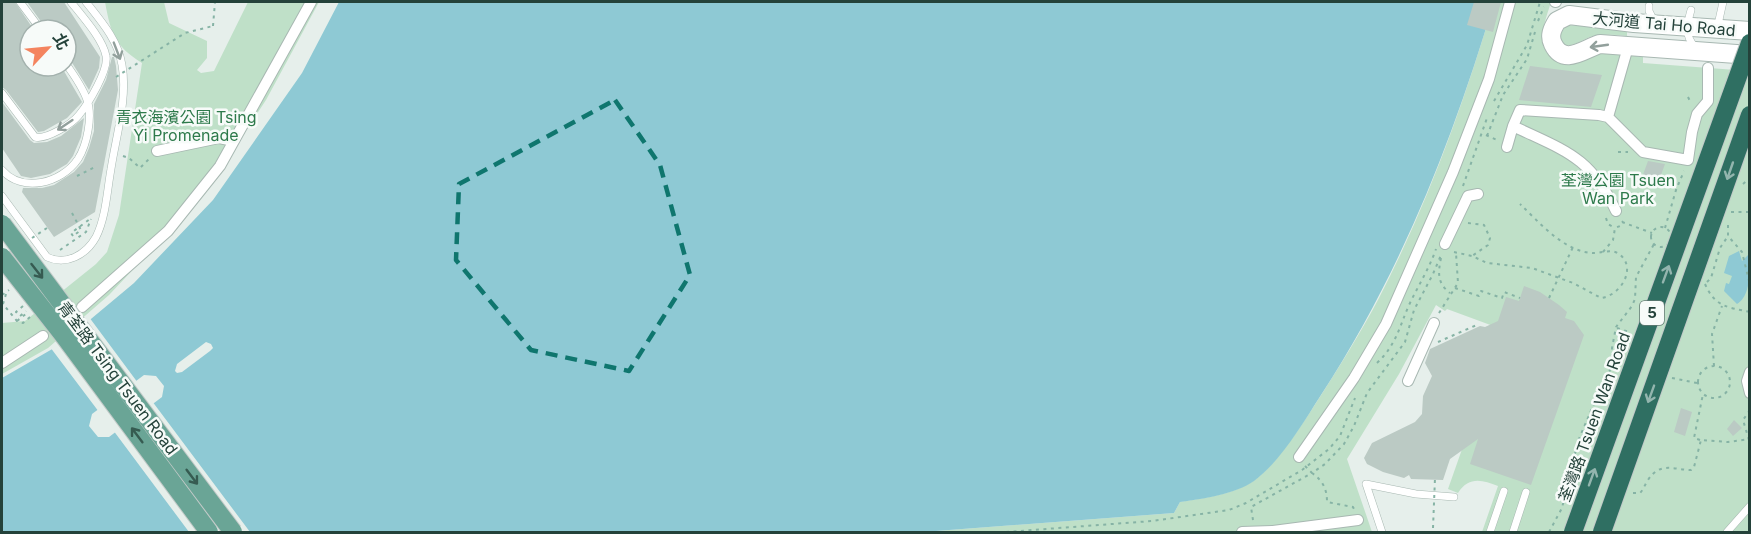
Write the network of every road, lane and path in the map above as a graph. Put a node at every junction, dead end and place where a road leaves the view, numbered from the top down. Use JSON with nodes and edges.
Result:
{"nodes":[{"id":1,"x":20,"y":2,"type":"edge"},
{"id":2,"x":71,"y":2,"type":"edge"},
{"id":3,"x":86,"y":2,"type":"edge"},
{"id":4,"x":215,"y":2,"type":"edge"},
{"id":5,"x":311,"y":2,"type":"edge"},
{"id":6,"x":1510,"y":2,"type":"edge"},
{"id":7,"x":1540,"y":2,"type":"edge"},
{"id":8,"x":1546,"y":2,"type":"edge"},
{"id":9,"x":1723,"y":2,"type":"edge"},
{"id":10,"x":1649,"y":6,"type":"dead end"},
{"id":11,"x":32,"y":18,"type":"edge"},
{"id":12,"x":1689,"y":18,"type":"junction"},
{"id":13,"x":1656,"y":24,"type":"junction"},
{"id":14,"x":1717,"y":28,"type":"junction"},
{"id":15,"x":1749,"y":31,"type":"edge"},
{"id":16,"x":1749,"y":43,"type":"edge"},
{"id":17,"x":1628,"y":47,"type":"junction"},
{"id":18,"x":1699,"y":51,"type":"junction"},
{"id":19,"x":1749,"y":55,"type":"edge"},
{"id":20,"x":1708,"y":68,"type":"dead end"},
{"id":21,"x":116,"y":77,"type":"dead end"},
{"id":22,"x":74,"y":78,"type":"edge"},
{"id":23,"x":2,"y":93,"type":"edge"},
{"id":24,"x":87,"y":100,"type":"junction"},
{"id":25,"x":1492,"y":103,"type":"dead end"},
{"id":26,"x":1749,"y":115,"type":"edge"},
{"id":27,"x":1488,"y":117,"type":"dead end"},
{"id":28,"x":1608,"y":117,"type":"junction"},
{"id":29,"x":1513,"y":126,"type":"junction"},
{"id":30,"x":1470,"y":128,"type":"junction"},
{"id":31,"x":1482,"y":134,"type":"junction"},
{"id":32,"x":1487,"y":136,"type":"junction"},
{"id":33,"x":234,"y":141,"type":"junction"},
{"id":34,"x":1507,"y":146,"type":"joint"},
{"id":35,"x":157,"y":151,"type":"joint"},
{"id":36,"x":129,"y":158,"type":"dead end"},
{"id":37,"x":1688,"y":160,"type":"junction"},
{"id":38,"x":2,"y":170,"type":"edge"},
{"id":39,"x":1460,"y":193,"type":"dead end"},
{"id":40,"x":1478,"y":194,"type":"dead end"},
{"id":41,"x":2,"y":196,"type":"edge"},
{"id":42,"x":1520,"y":204,"type":"dead end"},
{"id":43,"x":1616,"y":211,"type":"dead end"},
{"id":44,"x":1727,"y":212,"type":"dead end"},
{"id":45,"x":1749,"y":212,"type":"edge"},
{"id":46,"x":72,"y":213,"type":"dead end"},
{"id":47,"x":1728,"y":220,"type":"dead end"},
{"id":48,"x":1622,"y":222,"type":"dead end"},
{"id":49,"x":2,"y":224,"type":"edge"},
{"id":50,"x":1615,"y":228,"type":"dead end"},
{"id":51,"x":1665,"y":228,"type":"junction"},
{"id":52,"x":1451,"y":229,"type":"junction"},
{"id":53,"x":1652,"y":233,"type":"junction"},
{"id":54,"x":1728,"y":237,"type":"junction"},
{"id":55,"x":1654,"y":244,"type":"junction"},
{"id":56,"x":1442,"y":247,"type":"junction"},
{"id":57,"x":1574,"y":247,"type":"junction"},
{"id":58,"x":1456,"y":252,"type":"junction"},
{"id":59,"x":1603,"y":252,"type":"junction"},
{"id":60,"x":1473,"y":255,"type":"junction"},
{"id":61,"x":2,"y":257,"type":"edge"},
{"id":62,"x":47,"y":257,"type":"junction"},
{"id":63,"x":1627,"y":275,"type":"junction"},
{"id":64,"x":1636,"y":277,"type":"junction"},
{"id":65,"x":1558,"y":278,"type":"junction"},
{"id":66,"x":1705,"y":284,"type":"dead end"},
{"id":67,"x":1749,"y":285,"type":"edge"},
{"id":68,"x":1455,"y":288,"type":"junction"},
{"id":69,"x":6,"y":293,"type":"dead end"},
{"id":70,"x":1451,"y":293,"type":"junction"},
{"id":71,"x":1520,"y":298,"type":"dead end"},
{"id":72,"x":1549,"y":298,"type":"dead end"},
{"id":73,"x":25,"y":305,"type":"dead end"},
{"id":74,"x":1722,"y":306,"type":"dead end"},
{"id":75,"x":82,"y":307,"type":"dead end"},
{"id":76,"x":1442,"y":309,"type":"dead end"},
{"id":77,"x":33,"y":315,"type":"dead end"},
{"id":78,"x":17,"y":321,"type":"junction"},
{"id":79,"x":1434,"y":323,"type":"dead end"},
{"id":80,"x":1479,"y":324,"type":"dead end"},
{"id":81,"x":43,"y":336,"type":"dead end"},
{"id":82,"x":1424,"y":346,"type":"junction"},
{"id":83,"x":2,"y":363,"type":"edge"},
{"id":84,"x":1714,"y":366,"type":"junction"},
{"id":85,"x":1372,"y":368,"type":"dead end"},
{"id":86,"x":1749,"y":372,"type":"edge"},
{"id":87,"x":1408,"y":381,"type":"dead end"},
{"id":88,"x":1358,"y":393,"type":"dead end"},
{"id":89,"x":1749,"y":393,"type":"edge"},
{"id":90,"x":1703,"y":394,"type":"junction"},
{"id":91,"x":1749,"y":410,"type":"edge"},
{"id":92,"x":1701,"y":440,"type":"junction"},
{"id":93,"x":1749,"y":440,"type":"edge"},
{"id":94,"x":1299,"y":457,"type":"dead end"},
{"id":95,"x":1312,"y":473,"type":"junction"},
{"id":96,"x":1436,"y":478,"type":"dead end"},
{"id":97,"x":1504,"y":491,"type":"dead end"},
{"id":98,"x":1526,"y":492,"type":"dead end"},
{"id":99,"x":1631,"y":492,"type":"dead end"},
{"id":100,"x":1454,"y":497,"type":"dead end"},
{"id":101,"x":1749,"y":506,"type":"edge"},
{"id":102,"x":1358,"y":520,"type":"joint"},
{"id":103,"x":1433,"y":528,"type":"dead end"},
{"id":104,"x":209,"y":532,"type":"edge"},
{"id":105,"x":233,"y":532,"type":"edge"},
{"id":106,"x":1006,"y":532,"type":"edge"},
{"id":107,"x":1242,"y":532,"type":"edge"},
{"id":108,"x":1254,"y":532,"type":"edge"},
{"id":109,"x":1382,"y":532,"type":"edge"},
{"id":110,"x":1490,"y":532,"type":"edge"},
{"id":111,"x":1513,"y":532,"type":"edge"},
{"id":112,"x":1549,"y":532,"type":"edge"},
{"id":113,"x":1573,"y":532,"type":"edge"},
{"id":114,"x":1602,"y":532,"type":"edge"},
{"id":115,"x":1727,"y":532,"type":"edge"}],
"edges":[{"from":1,"to":11,"type":"lane"},
{"from":2,"to":24,"type":"lane"},
{"from":3,"to":62,"type":"lane","one_way":true},
{"from":4,"to":21,"type":"path","bridge":true},
{"from":5,"to":33,"type":"street"},
{"from":6,"to":30,"type":"street"},
{"from":7,"to":25,"type":"path"},
{"from":8,"to":32,"type":"path"},
{"from":9,"to":14,"type":"lane"},
{"from":10,"to":13,"type":"lane"},
{"from":12,"to":13,"type":"street","name":"大河道 Tai Ho Road"},
{"from":12,"to":14,"type":"street","name":"大河道 Tai Ho Road"},
{"from":12,"to":18,"type":"lane"},
{"from":17,"to":13,"type":"street","name":"大河道 Tai Ho Road","one_way":true},
{"from":14,"to":15,"type":"street","name":"大河道 Tai Ho Road"},
{"from":113,"to":16,"type":"highway","name":"荃灣路 Tsuen Wan Road","number":"5","one_way":true,"bridge":true},
{"from":17,"to":18,"type":"street","name":"大河道 Tai Ho Road"},
{"from":17,"to":28,"type":"street"},
{"from":18,"to":19,"type":"street","name":"大河道 Tai Ho Road"},
{"from":20,"to":37,"type":"street"},
{"from":22,"to":24,"type":"lane"},
{"from":24,"to":23,"type":"lane","one_way":true},
{"from":24,"to":38,"type":"lane"},
{"from":26,"to":114,"type":"highway","number":"5","one_way":true,"bridge":true},
{"from":27,"to":31,"type":"path"},
{"from":28,"to":29,"type":"street"},
{"from":28,"to":37,"type":"street"},
{"from":29,"to":34,"type":"street"},
{"from":29,"to":43,"type":"street"},
{"from":30,"to":31,"type":"path"},
{"from":30,"to":94,"type":"street"},
{"from":31,"to":32,"type":"path"},
{"from":31,"to":39,"type":"path"},
{"from":32,"to":34,"type":"path"},
{"from":33,"to":35,"type":"street"},
{"from":33,"to":75,"type":"street"},
{"from":35,"to":36,"type":"path"},
{"from":37,"to":51,"type":"path"},
{"from":40,"to":52,"type":"street"},
{"from":41,"to":62,"type":"lane"},
{"from":42,"to":57,"type":"path"},
{"from":44,"to":45,"type":"path"},
{"from":46,"to":62,"type":"path"},
{"from":47,"to":54,"type":"path"},
{"from":48,"to":53,"type":"path"},
{"from":49,"to":105,"type":"main road","name":"青荃路 Tsing Tsuen Road","one_way":true,"bridge":true},
{"from":50,"to":59,"type":"path"},
{"from":51,"to":53,"type":"path"},
{"from":51,"to":55,"type":"path"},
{"from":52,"to":56,"type":"street"},
{"from":52,"to":60,"type":"path"},
{"from":53,"to":55,"type":"path"},
{"from":54,"to":66,"type":"path"},
{"from":54,"to":67,"type":"path"},
{"from":55,"to":64,"type":"path"},
{"from":56,"to":58,"type":"path"},
{"from":56,"to":70,"type":"path"},
{"from":56,"to":85,"type":"path"},
{"from":56,"to":95,"type":"path"},
{"from":57,"to":59,"type":"path"},
{"from":57,"to":65,"type":"path"},
{"from":58,"to":60,"type":"path"},
{"from":58,"to":68,"type":"path"},
{"from":59,"to":63,"type":"path"},
{"from":60,"to":65,"type":"path"},
{"from":104,"to":61,"type":"main road","name":"青荃路 Tsing Tsuen Road","one_way":true,"bridge":true},
{"from":63,"to":64,"type":"path"},
{"from":63,"to":65,"type":"path"},
{"from":64,"to":112,"type":"path"},
{"from":65,"to":72,"type":"path"},
{"from":68,"to":70,"type":"path"},
{"from":68,"to":71,"type":"path"},
{"from":69,"to":78,"type":"path"},
{"from":70,"to":76,"type":"path"},
{"from":73,"to":78,"type":"path"},
{"from":74,"to":84,"type":"path"},
{"from":77,"to":78,"type":"path"},
{"from":79,"to":82,"type":"street"},
{"from":80,"to":82,"type":"path"},
{"from":81,"to":83,"type":"street"},
{"from":82,"to":87,"type":"street"},
{"from":84,"to":90,"type":"path"},
{"from":84,"to":90,"type":"path"},
{"from":86,"to":89,"type":"street"},
{"from":88,"to":106,"type":"path"},
{"from":90,"to":92,"type":"path"},
{"from":91,"to":93,"type":"path"},
{"from":92,"to":93,"type":"path"},
{"from":92,"to":99,"type":"path"},
{"from":95,"to":102,"type":"path"},
{"from":95,"to":108,"type":"path"},
{"from":96,"to":103,"type":"path","bridge":true},
{"from":97,"to":110,"type":"lane"},
{"from":98,"to":111,"type":"lane"},
{"from":100,"to":109,"type":"lane"},
{"from":101,"to":115,"type":"lane"},
{"from":102,"to":108,"type":"street"},
{"from":107,"to":108,"type":"street"}]}
